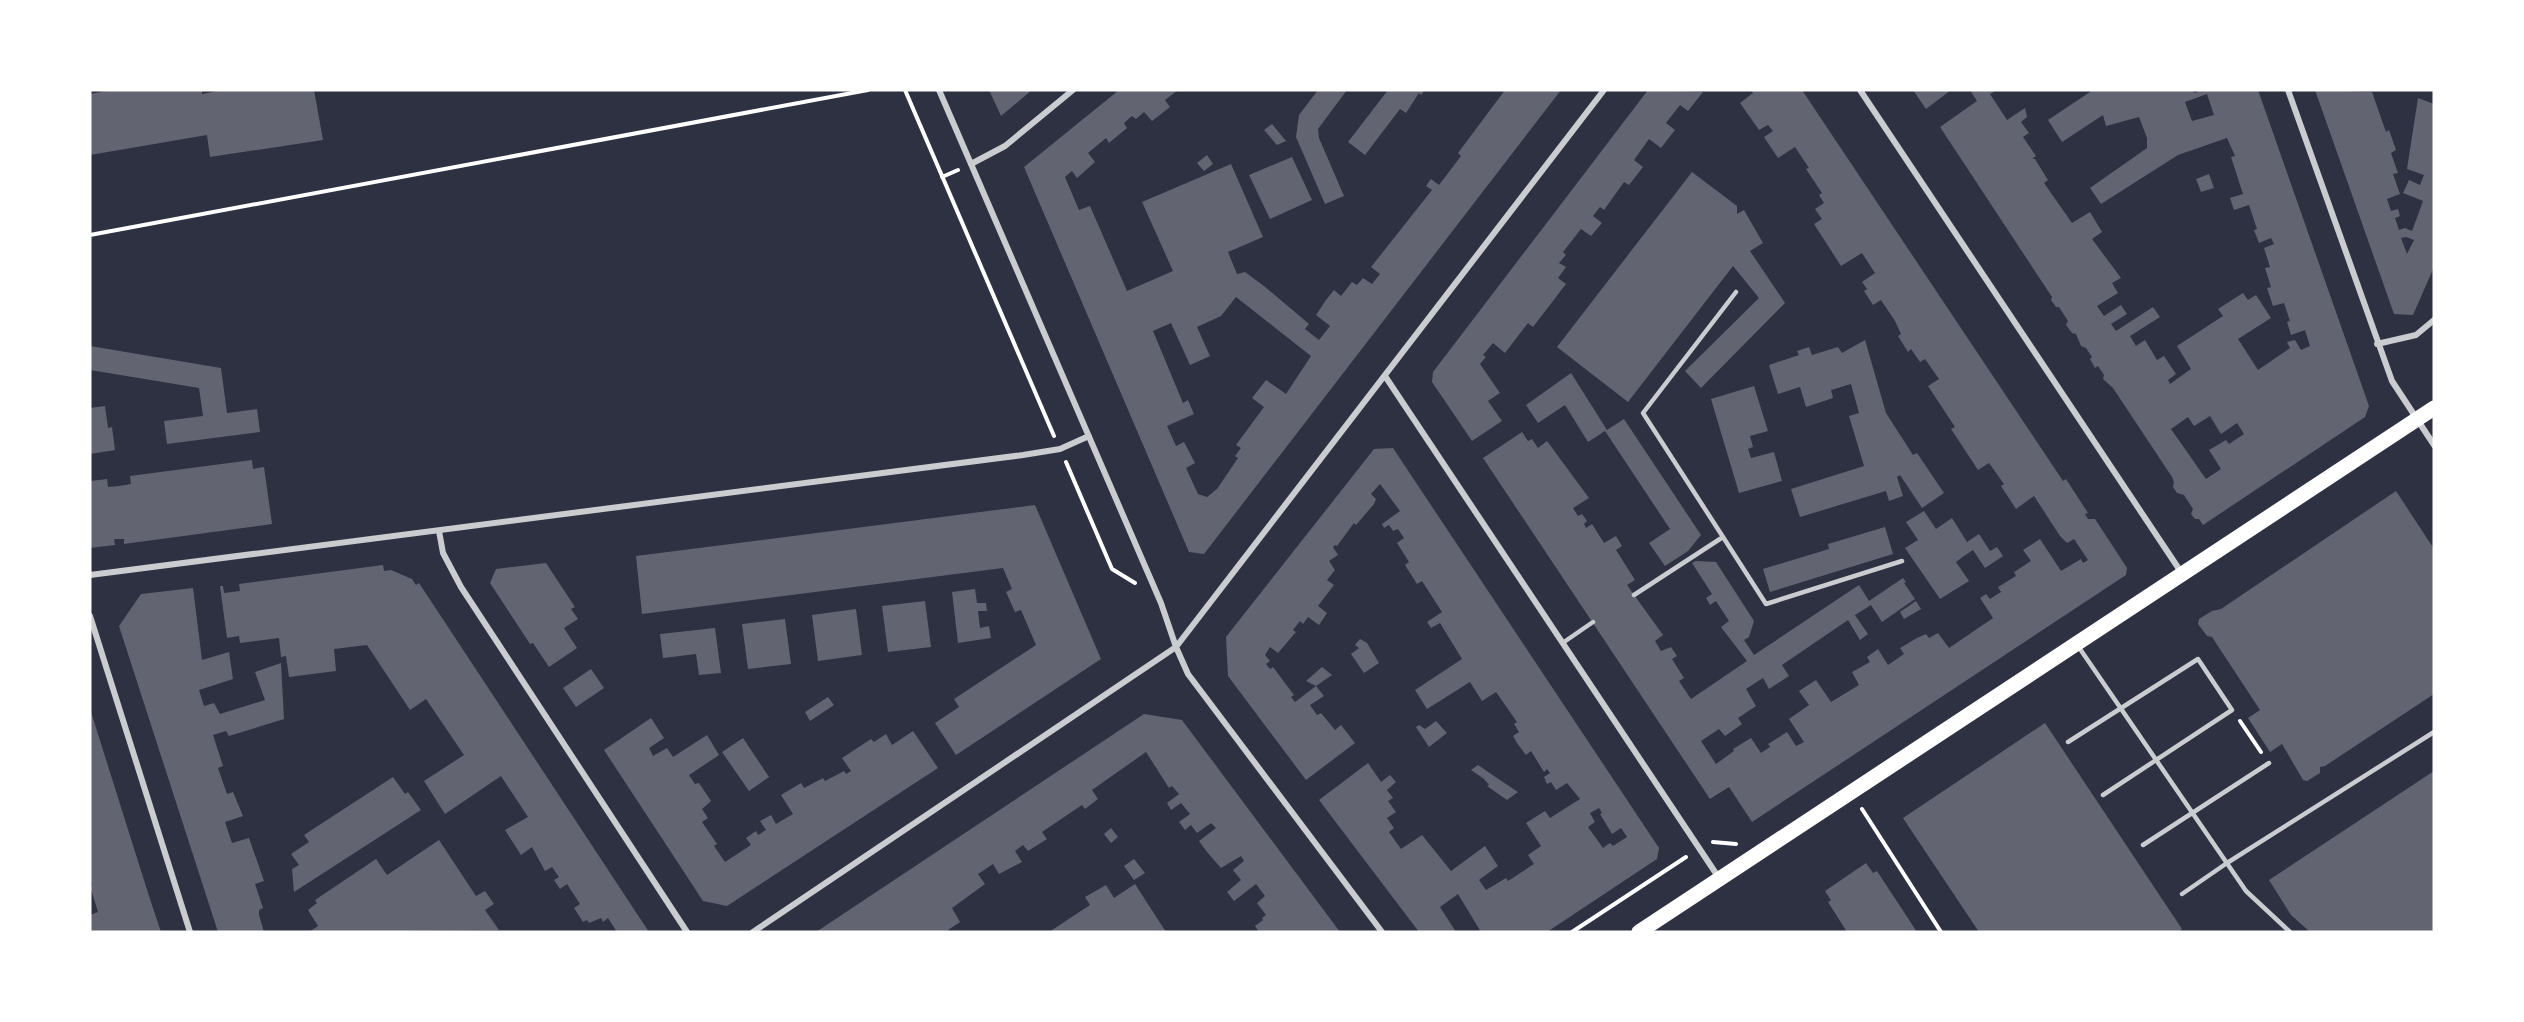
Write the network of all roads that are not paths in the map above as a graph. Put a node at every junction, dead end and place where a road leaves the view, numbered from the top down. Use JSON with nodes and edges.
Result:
{"nodes":[{"id":1,"x":939,"y":90,"type":"edge"},
{"id":2,"x":1073,"y":90,"type":"edge"},
{"id":3,"x":1604,"y":90,"type":"edge"},
{"id":4,"x":1860,"y":90,"type":"edge"},
{"id":5,"x":2288,"y":90,"type":"edge"},
{"id":6,"x":971,"y":164,"type":"junction"},
{"id":7,"x":1736,"y":292,"type":"dead end"},
{"id":8,"x":2434,"y":320,"type":"edge"},
{"id":9,"x":2377,"y":344,"type":"junction"},
{"id":10,"x":1385,"y":376,"type":"junction"},
{"id":11,"x":2434,"y":408,"type":"edge"},
{"id":12,"x":2417,"y":420,"type":"junction"},
{"id":13,"x":1089,"y":436,"type":"junction"},
{"id":14,"x":2434,"y":445,"type":"edge"},
{"id":15,"x":439,"y":531,"type":"junction"},
{"id":16,"x":1723,"y":537,"type":"junction"},
{"id":17,"x":1902,"y":561,"type":"dead end"},
{"id":18,"x":90,"y":575,"type":"edge"},
{"id":19,"x":2183,"y":575,"type":"junction"},
{"id":20,"x":1634,"y":595,"type":"dead end"},
{"id":21,"x":90,"y":616,"type":"edge"},
{"id":22,"x":1593,"y":622,"type":"dead end"},
{"id":23,"x":1564,"y":642,"type":"junction"},
{"id":24,"x":2077,"y":644,"type":"junction"},
{"id":25,"x":1176,"y":647,"type":"junction"},
{"id":26,"x":2121,"y":708,"type":"junction"},
{"id":27,"x":2434,"y":732,"type":"edge"},
{"id":28,"x":2068,"y":742,"type":"dead end"},
{"id":29,"x":2157,"y":761,"type":"junction"},
{"id":30,"x":2269,"y":763,"type":"road end"},
{"id":31,"x":2103,"y":795,"type":"dead end"},
{"id":32,"x":2193,"y":814,"type":"junction"},
{"id":33,"x":2143,"y":845,"type":"dead end"},
{"id":34,"x":2227,"y":863,"type":"junction"},
{"id":35,"x":1720,"y":878,"type":"junction"},
{"id":36,"x":2182,"y":894,"type":"dead end"},
{"id":37,"x":190,"y":932,"type":"edge"},
{"id":38,"x":687,"y":932,"type":"edge"},
{"id":39,"x":753,"y":932,"type":"edge"},
{"id":40,"x":1382,"y":932,"type":"edge"},
{"id":41,"x":1639,"y":932,"type":"edge"},
{"id":42,"x":2290,"y":932,"type":"edge"}],
"edges":[{"from":1,"to":6,"type":"street"},
{"from":2,"to":6,"type":"street"},
{"from":3,"to":10,"type":"street"},
{"from":4,"to":19,"type":"street"},
{"from":5,"to":9,"type":"street"},
{"from":6,"to":13,"type":"street"},
{"from":7,"to":16,"type":"lane"},
{"from":8,"to":9,"type":"street"},
{"from":9,"to":12,"type":"street"},
{"from":10,"to":23,"type":"street"},
{"from":10,"to":25,"type":"street"},
{"from":11,"to":12,"type":"main road"},
{"from":12,"to":14,"type":"street"},
{"from":12,"to":19,"type":"main road"},
{"from":13,"to":15,"type":"street"},
{"from":13,"to":25,"type":"street"},
{"from":15,"to":18,"type":"street"},
{"from":15,"to":38,"type":"street"},
{"from":16,"to":17,"type":"lane"},
{"from":16,"to":20,"type":"lane"},
{"from":19,"to":24,"type":"main road"},
{"from":21,"to":37,"type":"street"},
{"from":22,"to":23,"type":"lane"},
{"from":23,"to":35,"type":"street"},
{"from":24,"to":26,"type":"lane"},
{"from":24,"to":35,"type":"main road"},
{"from":25,"to":39,"type":"street"},
{"from":25,"to":40,"type":"street"},
{"from":26,"to":28,"type":"lane"},
{"from":26,"to":29,"type":"lane"},
{"from":26,"to":29,"type":"lane"},
{"from":27,"to":34,"type":"lane"},
{"from":29,"to":31,"type":"lane"},
{"from":29,"to":32,"type":"lane"},
{"from":30,"to":32,"type":"lane"},
{"from":32,"to":33,"type":"lane"},
{"from":32,"to":34,"type":"lane"},
{"from":34,"to":36,"type":"lane"},
{"from":34,"to":42,"type":"lane"},
{"from":35,"to":41,"type":"main road"}]}
